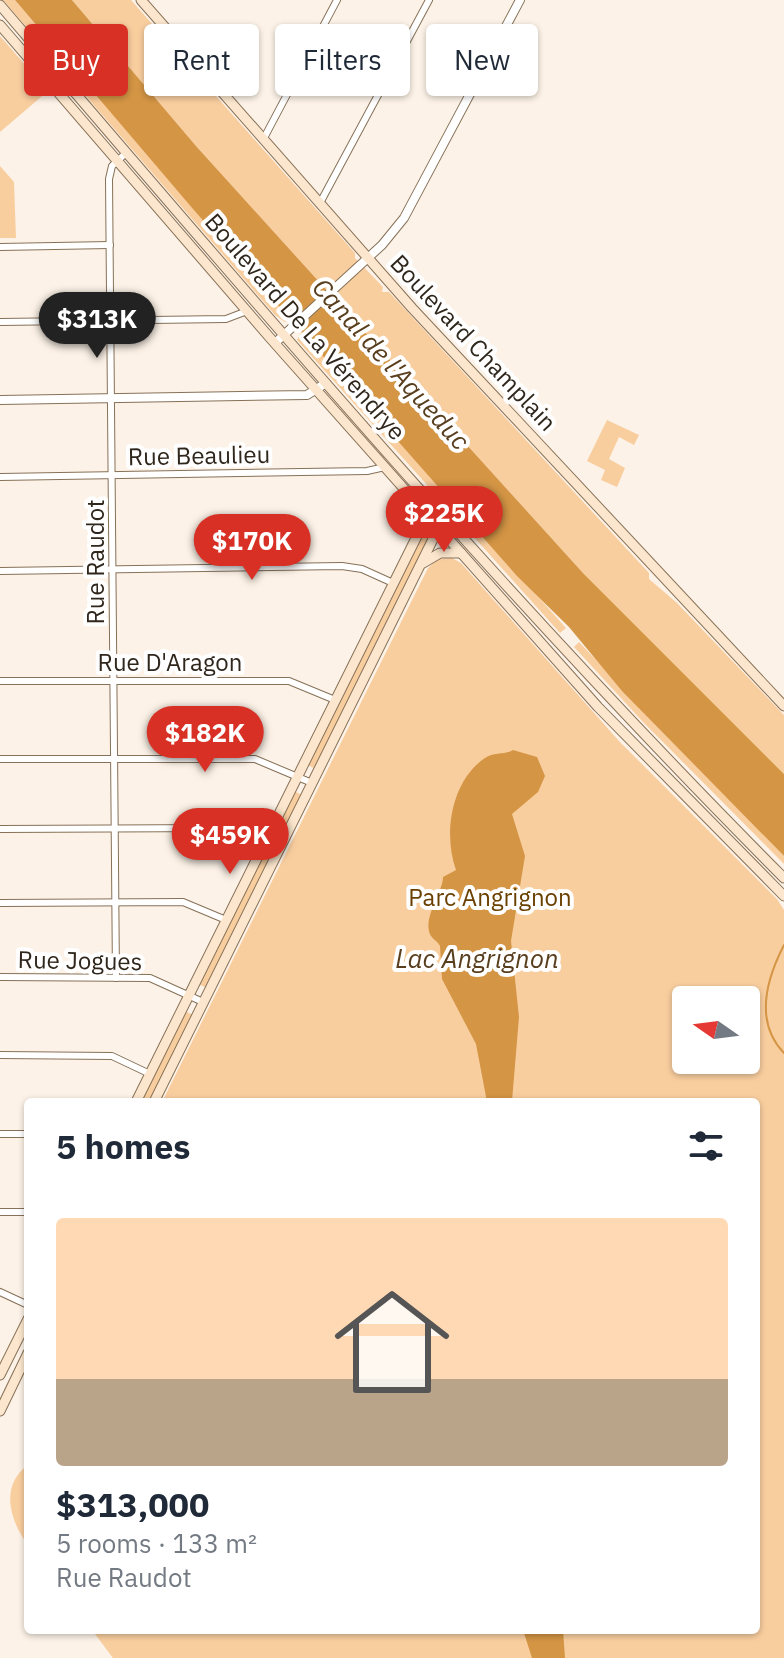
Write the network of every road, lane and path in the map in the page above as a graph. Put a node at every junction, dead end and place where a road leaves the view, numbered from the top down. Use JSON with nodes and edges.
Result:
{"nodes":[{"id":1,"x":141,"y":0,"type":"edge"},
{"id":2,"x":337,"y":0,"type":"edge"},
{"id":3,"x":429,"y":0,"type":"edge"},
{"id":4,"x":520,"y":0,"type":"edge"},
{"id":5,"x":0,"y":5,"type":"edge"},
{"id":6,"x":0,"y":25,"type":"edge"},
{"id":7,"x":264,"y":138,"type":"junction"},
{"id":8,"x":127,"y":152,"type":"junction"},
{"id":9,"x":118,"y":160,"type":"junction"},
{"id":10,"x":320,"y":203,"type":"junction"},
{"id":11,"x":110,"y":245,"type":"junction"},
{"id":12,"x":0,"y":247,"type":"edge"},
{"id":13,"x":368,"y":258,"type":"junction"},
{"id":14,"x":247,"y":311,"type":"junction"},
{"id":15,"x":111,"y":321,"type":"junction"},
{"id":16,"x":0,"y":322,"type":"edge"},
{"id":17,"x":284,"y":335,"type":"junction"},
{"id":18,"x":275,"y":343,"type":"junction"},
{"id":19,"x":326,"y":383,"type":"junction"},
{"id":20,"x":317,"y":391,"type":"junction"},
{"id":21,"x":112,"y":398,"type":"junction"},
{"id":22,"x":0,"y":400,"type":"edge"},
{"id":23,"x":394,"y":459,"type":"junction"},
{"id":24,"x":385,"y":467,"type":"junction"},
{"id":25,"x":113,"y":475,"type":"junction"},
{"id":26,"x":0,"y":477,"type":"edge"},
{"id":27,"x":437,"y":507,"type":"junction"},
{"id":28,"x":428,"y":516,"type":"junction"},
{"id":29,"x":445,"y":516,"type":"junction"},
{"id":30,"x":439,"y":528,"type":"junction"},
{"id":31,"x":461,"y":553,"type":"junction"},
{"id":32,"x":420,"y":565,"type":"junction"},
{"id":33,"x":113,"y":569,"type":"junction"},
{"id":34,"x":0,"y":571,"type":"edge"},
{"id":35,"x":393,"y":583,"type":"junction"},
{"id":36,"x":0,"y":681,"type":"edge"},
{"id":37,"x":115,"y":681,"type":"junction"},
{"id":38,"x":335,"y":700,"type":"junction"},
{"id":39,"x":784,"y":706,"type":"edge"},
{"id":40,"x":0,"y":759,"type":"edge"},
{"id":41,"x":115,"y":759,"type":"junction"},
{"id":42,"x":297,"y":776,"type":"junction"},
{"id":43,"x":312,"y":783,"type":"junction"},
{"id":44,"x":115,"y":828,"type":"junction"},
{"id":45,"x":0,"y":829,"type":"edge"},
{"id":46,"x":263,"y":846,"type":"junction"},
{"id":47,"x":784,"y":878,"type":"edge"},
{"id":48,"x":784,"y":896,"type":"edge"},
{"id":49,"x":115,"y":902,"type":"junction"},
{"id":50,"x":0,"y":903,"type":"edge"},
{"id":51,"x":226,"y":920,"type":"junction"},
{"id":52,"x":0,"y":977,"type":"edge"},
{"id":53,"x":116,"y":978,"type":"junction"},
{"id":54,"x":189,"y":996,"type":"junction"},
{"id":55,"x":203,"y":1002,"type":"junction"},
{"id":56,"x":0,"y":1055,"type":"edge"},
{"id":57,"x":150,"y":1074,"type":"junction"},
{"id":58,"x":138,"y":1098,"type":"edge"},
{"id":59,"x":156,"y":1098,"type":"edge"},
{"id":60,"x":0,"y":1134,"type":"edge"},
{"id":61,"x":24,"y":1134,"type":"edge"},
{"id":62,"x":0,"y":1212,"type":"edge"},
{"id":63,"x":24,"y":1212,"type":"edge"},
{"id":64,"x":0,"y":1292,"type":"edge"},
{"id":65,"x":24,"y":1303,"type":"edge"},
{"id":66,"x":24,"y":1327,"type":"edge"},
{"id":67,"x":24,"y":1359,"type":"edge"},
{"id":68,"x":0,"y":1375,"type":"edge"},
{"id":69,"x":5,"y":1388,"type":"edge"},
{"id":70,"x":0,"y":1411,"type":"edge"}],
"edges":[{"from":1,"to":7,"type":"main road","name":"Boulevard Champlain"},
{"from":2,"to":7,"type":"street"},
{"from":3,"to":10,"type":"street"},
{"from":4,"to":13,"type":"street"},
{"from":5,"to":8,"type":"main road","name":"Boulevard De La Vérendrye"},
{"from":6,"to":9,"type":"main road","name":"Boulevard De La Vérendrye"},
{"from":7,"to":10,"type":"main road","name":"Boulevard Champlain"},
{"from":8,"to":9,"type":"street"},
{"from":8,"to":17,"type":"main road","name":"Boulevard De La Vérendrye"},
{"from":9,"to":11,"type":"street","name":"Rue Raudot"},
{"from":9,"to":14,"type":"main road","name":"Boulevard De La Vérendrye"},
{"from":10,"to":13,"type":"main road","name":"Boulevard Champlain"},
{"from":11,"to":12,"type":"street"},
{"from":11,"to":15,"type":"street","name":"Rue Raudot"},
{"from":13,"to":17,"type":"street"},
{"from":13,"to":39,"type":"main road","name":"Boulevard Champlain"},
{"from":14,"to":15,"type":"street"},
{"from":14,"to":18,"type":"main road","name":"Boulevard De La Vérendrye"},
{"from":15,"to":16,"type":"street"},
{"from":15,"to":21,"type":"street","name":"Rue Raudot"},
{"from":17,"to":18,"type":"street"},
{"from":17,"to":19,"type":"main road","name":"Boulevard De La Vérendrye"},
{"from":18,"to":20,"type":"main road","name":"Boulevard De La Vérendrye"},
{"from":19,"to":20,"type":"street"},
{"from":19,"to":23,"type":"main road","name":"Boulevard De La Vérendrye"},
{"from":20,"to":21,"type":"street"},
{"from":20,"to":24,"type":"main road","name":"Boulevard De La Vérendrye"},
{"from":21,"to":22,"type":"street"},
{"from":21,"to":25,"type":"street","name":"Rue Raudot"},
{"from":23,"to":24,"type":"street"},
{"from":23,"to":27,"type":"main road","name":"Boulevard De La Vérendrye"},
{"from":24,"to":25,"type":"street","name":"Rue Beaulieu"},
{"from":24,"to":28,"type":"main road","name":"Boulevard De La Vérendrye"},
{"from":25,"to":26,"type":"street","name":"Rue Beaulieu"},
{"from":25,"to":33,"type":"street","name":"Rue Raudot"},
{"from":27,"to":28,"type":"main road"},
{"from":27,"to":29,"type":"main road","name":"Boulevard De La Vérendrye"},
{"from":28,"to":30,"type":"main road","name":"Boulevard De La Vérendrye"},
{"from":28,"to":35,"type":"main road"},
{"from":29,"to":30,"type":"main road"},
{"from":29,"to":47,"type":"main road","name":"Boulevard De La Vérendrye"},
{"from":30,"to":31,"type":"main road","name":"Boulevard De La Vérendrye"},
{"from":30,"to":32,"type":"main road"},
{"from":31,"to":32,"type":"main road"},
{"from":31,"to":48,"type":"main road","name":"Boulevard De La Vérendrye"},
{"from":32,"to":43,"type":"main road"},
{"from":33,"to":34,"type":"street"},
{"from":33,"to":35,"type":"street"},
{"from":33,"to":37,"type":"street","name":"Rue Raudot"},
{"from":35,"to":38,"type":"main road"},
{"from":36,"to":37,"type":"street","name":"Rue D'Aragon"},
{"from":37,"to":38,"type":"street","name":"Rue D'Aragon"},
{"from":37,"to":41,"type":"street","name":"Rue Raudot"},
{"from":38,"to":42,"type":"main road"},
{"from":40,"to":41,"type":"street"},
{"from":41,"to":42,"type":"street"},
{"from":41,"to":44,"type":"street","name":"Rue Raudot"},
{"from":42,"to":43,"type":"street"},
{"from":42,"to":46,"type":"main road"},
{"from":43,"to":55,"type":"main road"},
{"from":44,"to":45,"type":"street"},
{"from":44,"to":46,"type":"street"},
{"from":44,"to":49,"type":"street","name":"Rue Raudot"},
{"from":46,"to":51,"type":"main road"},
{"from":49,"to":50,"type":"street"},
{"from":49,"to":51,"type":"street"},
{"from":49,"to":53,"type":"street","name":"Rue Raudot"},
{"from":51,"to":54,"type":"main road"},
{"from":52,"to":53,"type":"street","name":"Rue Jogues"},
{"from":53,"to":54,"type":"street","name":"Rue Jogues"},
{"from":54,"to":55,"type":"street","name":"Rue Jogues"},
{"from":54,"to":57,"type":"main road"},
{"from":55,"to":59,"type":"main road"},
{"from":56,"to":57,"type":"street"},
{"from":57,"to":58,"type":"main road"},
{"from":60,"to":61,"type":"street"},
{"from":62,"to":63,"type":"street"},
{"from":64,"to":65,"type":"street"},
{"from":66,"to":68,"type":"main road"},
{"from":67,"to":69,"type":"main road"},
{"from":69,"to":70,"type":"main road"}]}
